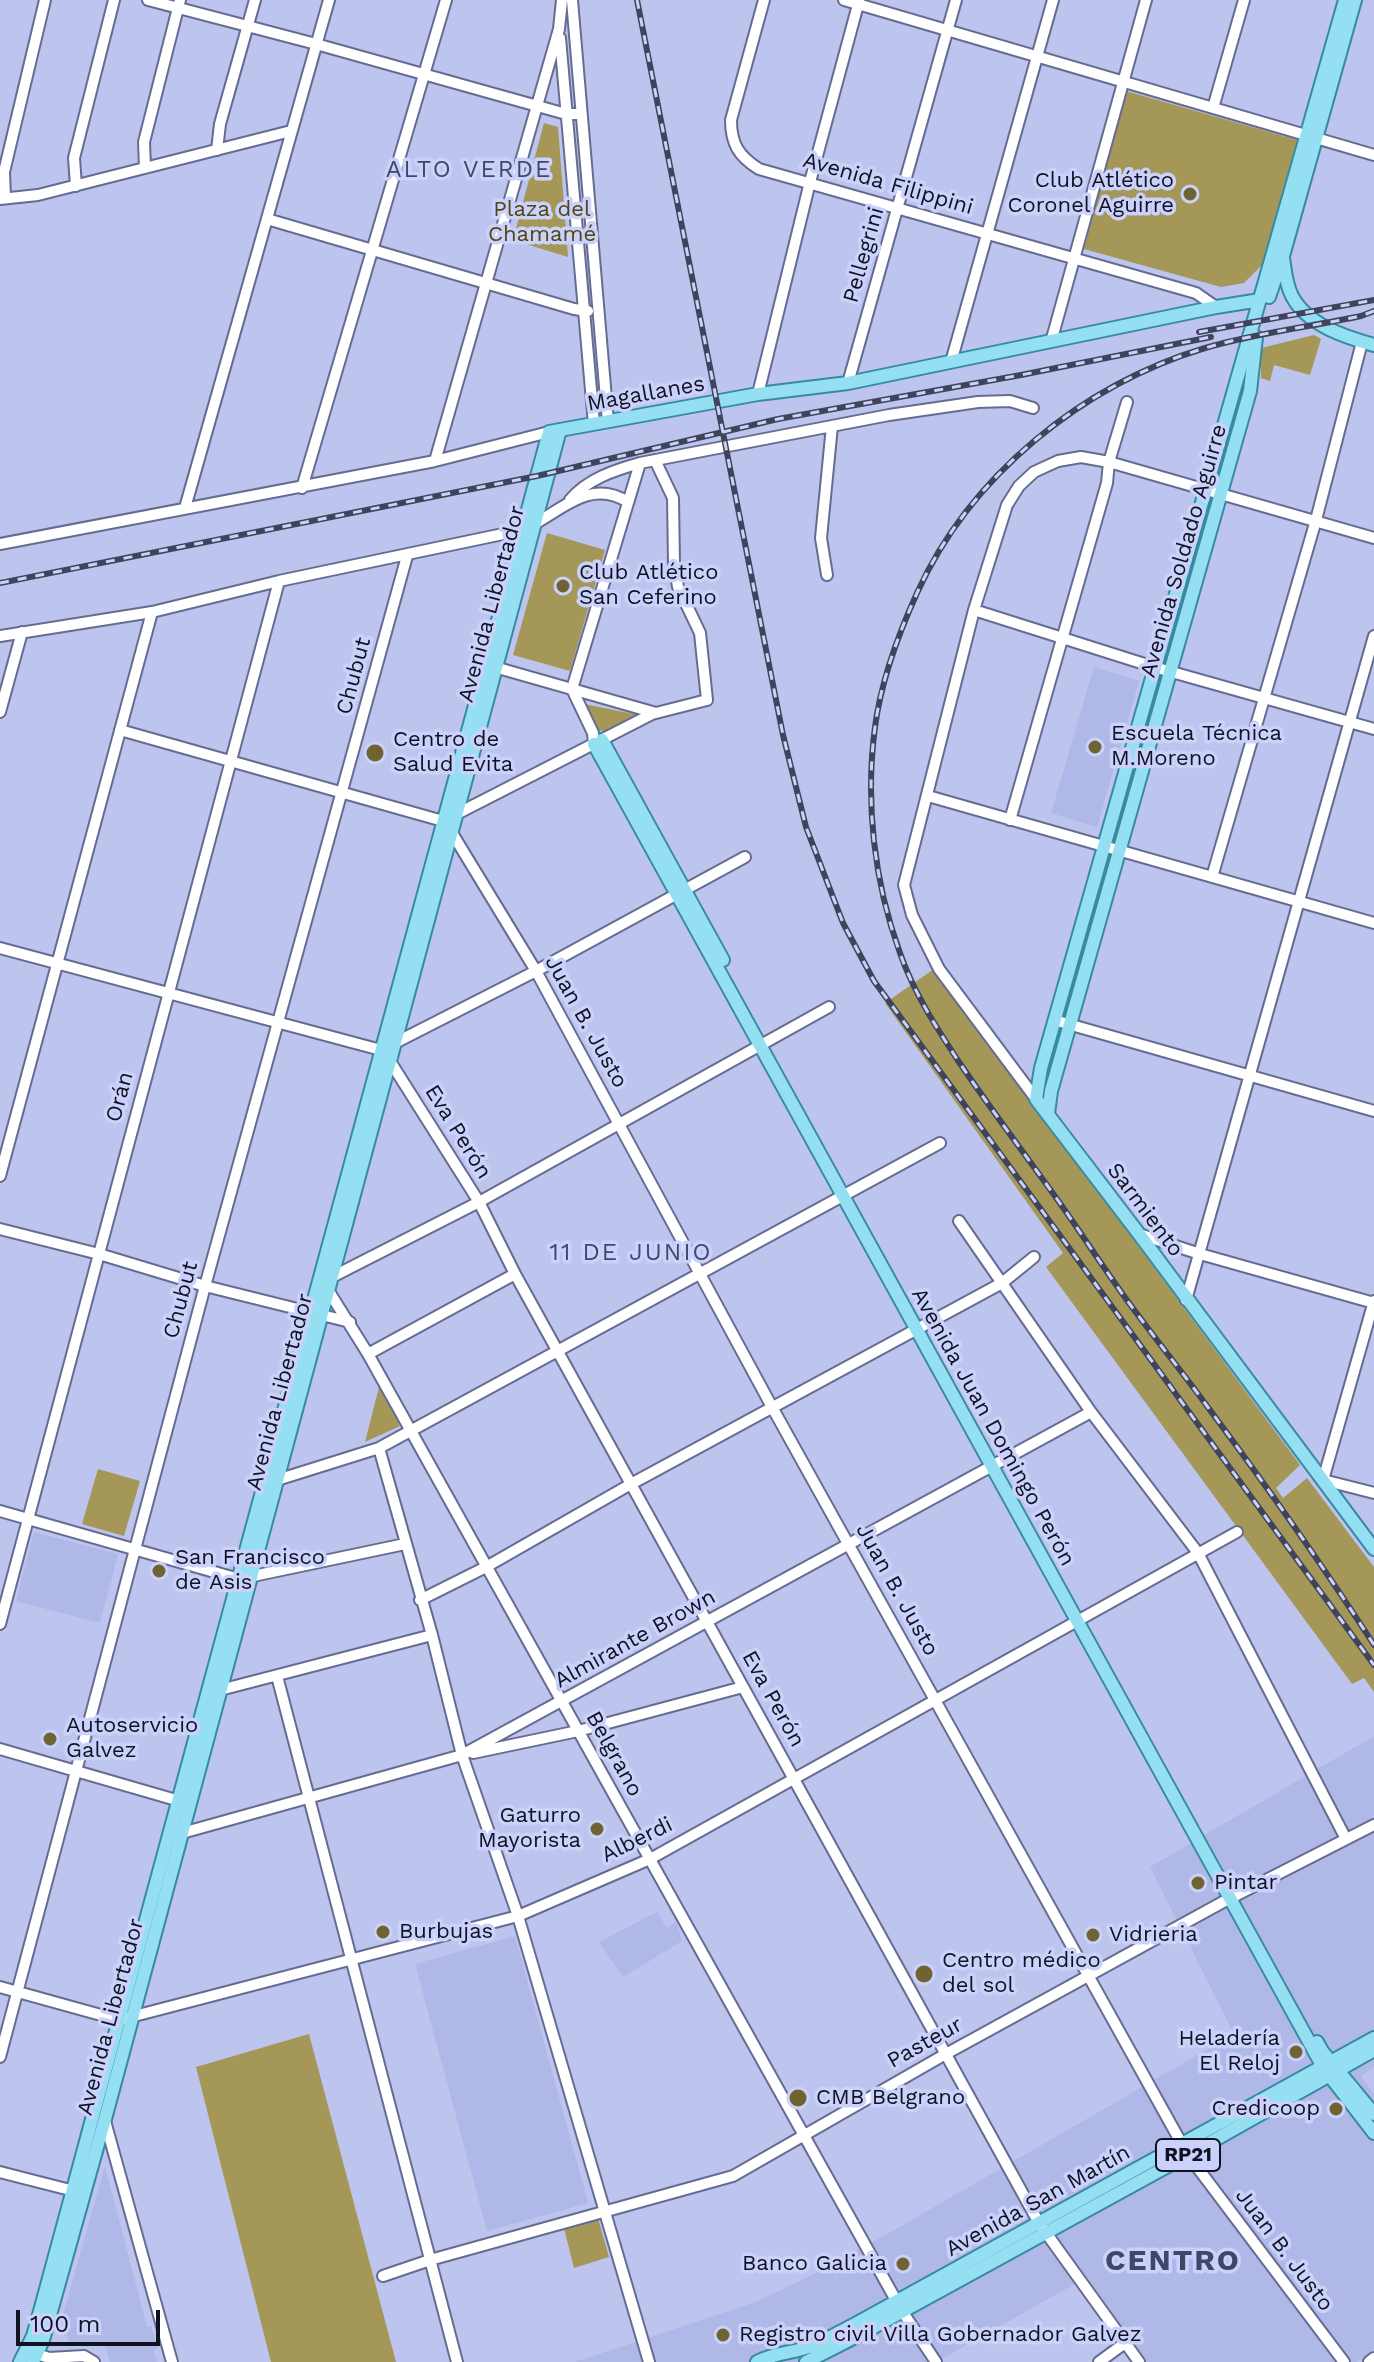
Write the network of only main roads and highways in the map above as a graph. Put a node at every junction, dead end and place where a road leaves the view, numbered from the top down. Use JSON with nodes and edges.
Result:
{"nodes":[{"id":1,"x":1345,"y":0,"type":"edge"},
{"id":2,"x":1355,"y":0,"type":"edge"},
{"id":3,"x":1311,"y":137,"type":"junction"},
{"id":4,"x":1283,"y":256,"type":"junction"},
{"id":5,"x":1264,"y":300,"type":"junction"},
{"id":6,"x":1301,"y":308,"type":"junction"},
{"id":7,"x":1368,"y":343,"type":"edge"},
{"id":8,"x":554,"y":431,"type":"joint"},
{"id":9,"x":596,"y":739,"type":"road end"},
{"id":10,"x":450,"y":818,"type":"junction"},
{"id":11,"x":1036,"y":1099,"type":"joint"},
{"id":12,"x":1048,"y":1114,"type":"junction"},
{"id":13,"x":316,"y":1313,"type":"junction"},
{"id":14,"x":1374,"y":1549,"type":"edge"},
{"id":15,"x":245,"y":1578,"type":"junction"},
{"id":16,"x":184,"y":1802,"type":"junction"},
{"id":17,"x":1374,"y":2038,"type":"edge"},
{"id":18,"x":1374,"y":2050,"type":"edge"},
{"id":19,"x":1331,"y":2068,"type":"junction"},
{"id":20,"x":1374,"y":2114,"type":"edge"},
{"id":21,"x":1374,"y":2133,"type":"edge"},
{"id":22,"x":899,"y":2306,"type":"junction"},
{"id":23,"x":29,"y":2357,"type":"edge"},
{"id":24,"x":779,"y":2359,"type":"edge"},
{"id":25,"x":759,"y":2362,"type":"edge"},
{"id":26,"x":806,"y":2362,"type":"edge"}],
"edges":[{"from":1,"to":3,"type":"main road","name":"Avenida Soldado Aguirre"},
{"from":2,"to":3,"type":"main road","name":"Avenida Soldado Aguirre"},
{"from":3,"to":4,"type":"main road","name":"Avenida Soldado Aguirre"},
{"from":3,"to":5,"type":"main road","name":"Avenida Soldado Aguirre"},
{"from":4,"to":5,"type":"main road","name":"Avenida Soldado Aguirre"},
{"from":4,"to":6,"type":"main road"},
{"from":5,"to":6,"type":"main road","name":"Magallanes"},
{"from":5,"to":8,"type":"main road","name":"Magallanes"},
{"from":5,"to":11,"type":"main road","name":"Avenida Soldado Aguirre"},
{"from":5,"to":12,"type":"main road","name":"Avenida Soldado Aguirre"},
{"from":6,"to":7,"type":"main road"},
{"from":8,"to":10,"type":"main road","name":"Avenida Libertador"},
{"from":9,"to":19,"type":"main road","name":"Avenida Juan Domingo Perón"},
{"from":10,"to":13,"type":"main road","name":"Avenida Libertador"},
{"from":10,"to":13,"type":"main road","name":"Avenida Libertador"},
{"from":11,"to":12,"type":"main road","name":"Sarmiento"},
{"from":12,"to":14,"type":"main road","name":"Sarmiento"},
{"from":13,"to":15,"type":"main road","name":"Avenida Libertador"},
{"from":13,"to":15,"type":"main road","name":"Avenida Libertador"},
{"from":15,"to":16,"type":"main road","name":"Avenida Libertador"},
{"from":15,"to":16,"type":"main road","name":"Avenida Libertador"},
{"from":16,"to":23,"type":"main road","name":"Avenida Libertador"},
{"from":17,"to":19,"type":"main road","name":"Avenida San Martín","number":"RP21"},
{"from":18,"to":19,"type":"main road","name":"Avenida San Martín","number":"RP21"},
{"from":19,"to":20,"type":"main road","name":"Avenida Juan Domingo Perón"},
{"from":19,"to":21,"type":"main road","name":"Avenida Juan Domingo Perón"},
{"from":19,"to":22,"type":"main road","name":"Avenida San Martín","number":"RP21"},
{"from":22,"to":24,"type":"main road","name":"Avenida San Martín","number":"RP21"},
{"from":22,"to":26,"type":"main road","name":"Avenida San Martín","number":"RP21"},
{"from":24,"to":25,"type":"main road","name":"Avenida San Martín","number":"RP21"}]}
